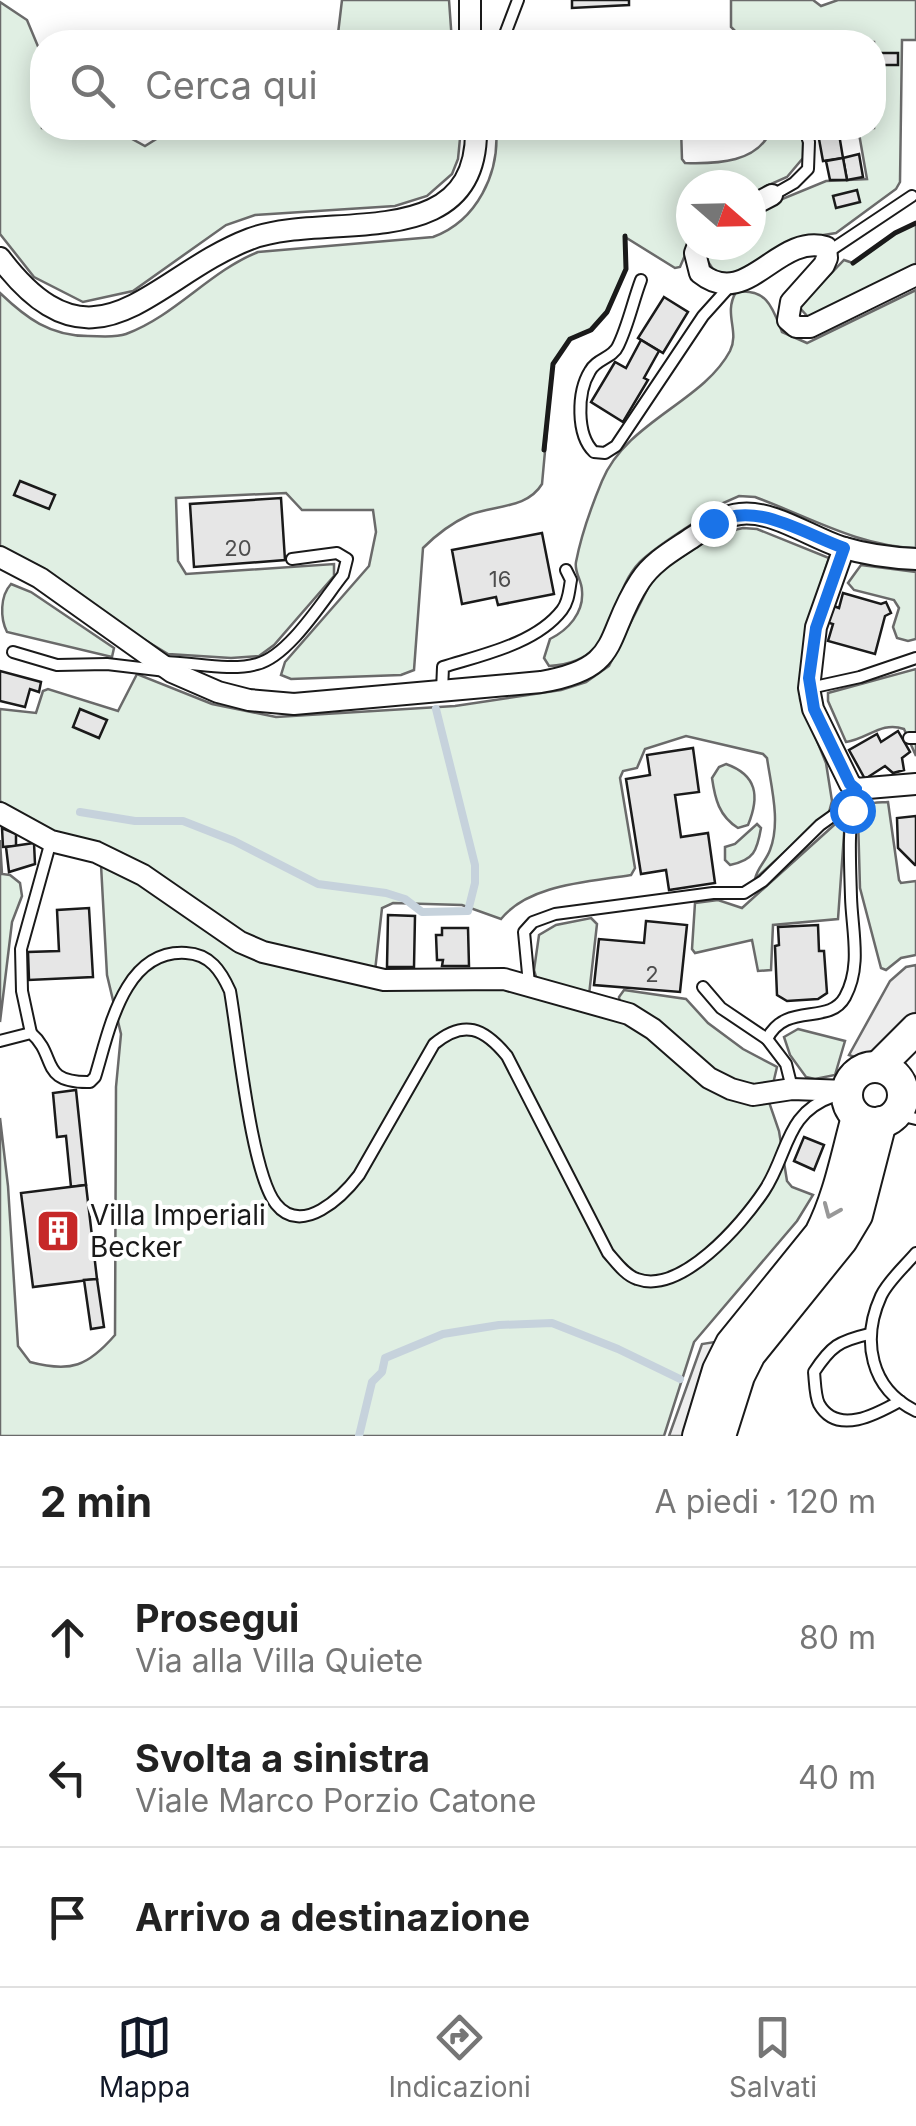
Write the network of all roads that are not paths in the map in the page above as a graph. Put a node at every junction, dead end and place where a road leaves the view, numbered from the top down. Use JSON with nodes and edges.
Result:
{"nodes":[{"id":1,"x":470,"y":0,"type":"edge"},
{"id":2,"x":518,"y":0,"type":"edge"},
{"id":3,"x":470,"y":30,"type":"edge"},
{"id":4,"x":507,"y":30,"type":"edge"},
{"id":5,"x":475,"y":140,"type":"edge"},
{"id":6,"x":808,"y":140,"type":"edge"},
{"id":7,"x":772,"y":196,"type":"joint"},
{"id":8,"x":912,"y":196,"type":"dead end"},
{"id":9,"x":766,"y":199,"type":"edge"},
{"id":10,"x":828,"y":252,"type":"junction"},
{"id":11,"x":0,"y":258,"type":"edge"},
{"id":12,"x":697,"y":260,"type":"edge"},
{"id":13,"x":916,"y":275,"type":"edge"},
{"id":14,"x":641,"y":280,"type":"dead end"},
{"id":15,"x":730,"y":286,"type":"junction"},
{"id":16,"x":844,"y":548,"type":"junction"},
{"id":17,"x":0,"y":557,"type":"edge"},
{"id":18,"x":292,"y":559,"type":"dead end"},
{"id":19,"x":916,"y":559,"type":"edge"},
{"id":20,"x":566,"y":570,"type":"dead end"},
{"id":21,"x":13,"y":652,"type":"dead end"},
{"id":22,"x":916,"y":658,"type":"edge"},
{"id":23,"x":164,"y":667,"type":"junction"},
{"id":24,"x":809,"y":688,"type":"junction"},
{"id":25,"x":442,"y":691,"type":"junction"},
{"id":26,"x":916,"y":784,"type":"edge"},
{"id":27,"x":856,"y":789,"type":"junction"},
{"id":28,"x":0,"y":814,"type":"edge"},
{"id":29,"x":52,"y":841,"type":"junction"},
{"id":30,"x":529,"y":986,"type":"junction"},
{"id":31,"x":703,"y":987,"type":"dead end"},
{"id":32,"x":916,"y":1029,"type":"edge"},
{"id":33,"x":31,"y":1033,"type":"junction"},
{"id":34,"x":767,"y":1039,"type":"junction"},
{"id":35,"x":0,"y":1041,"type":"edge"},
{"id":36,"x":792,"y":1089,"type":"junction"},
{"id":37,"x":890,"y":1096,"type":"edge"},
{"id":38,"x":916,"y":1254,"type":"edge"},
{"id":39,"x":869,"y":1334,"type":"junction"},
{"id":40,"x":900,"y":1401,"type":"junction"},
{"id":41,"x":916,"y":1411,"type":"edge"},
{"id":42,"x":698,"y":1436,"type":"edge"},
{"id":43,"x":720,"y":1436,"type":"edge"}],
"edges":[{"from":1,"to":3,"type":"street"},
{"from":2,"to":4,"type":"lane"},
{"from":5,"to":11,"type":"street"},
{"from":6,"to":7,"type":"lane"},
{"from":7,"to":9,"type":"street"},
{"from":8,"to":10,"type":"lane"},
{"from":10,"to":13,"type":"street"},
{"from":10,"to":15,"type":"street"},
{"from":12,"to":15,"type":"street"},
{"from":14,"to":15,"type":"lane"},
{"from":16,"to":19,"type":"street"},
{"from":16,"to":24,"type":"street"},
{"from":16,"to":25,"type":"street"},
{"from":17,"to":23,"type":"street"},
{"from":18,"to":23,"type":"lane"},
{"from":20,"to":25,"type":"lane"},
{"from":21,"to":23,"type":"lane"},
{"from":22,"to":24,"type":"lane"},
{"from":23,"to":25,"type":"street"},
{"from":24,"to":27,"type":"street"},
{"from":26,"to":27,"type":"street"},
{"from":27,"to":30,"type":"lane"},
{"from":27,"to":34,"type":"lane"},
{"from":28,"to":29,"type":"street"},
{"from":29,"to":30,"type":"street"},
{"from":29,"to":33,"type":"lane"},
{"from":30,"to":36,"type":"street"},
{"from":31,"to":34,"type":"lane"},
{"from":32,"to":37,"type":"street"},
{"from":33,"to":35,"type":"lane"},
{"from":33,"to":37,"type":"lane"},
{"from":34,"to":36,"type":"lane"},
{"from":36,"to":37,"type":"street"},
{"from":37,"to":42,"type":"street","one_way":true},
{"from":37,"to":43,"type":"street"},
{"from":38,"to":39,"type":"lane"},
{"from":39,"to":40,"type":"lane"},
{"from":39,"to":40,"type":"lane"},
{"from":40,"to":41,"type":"lane"}]}
